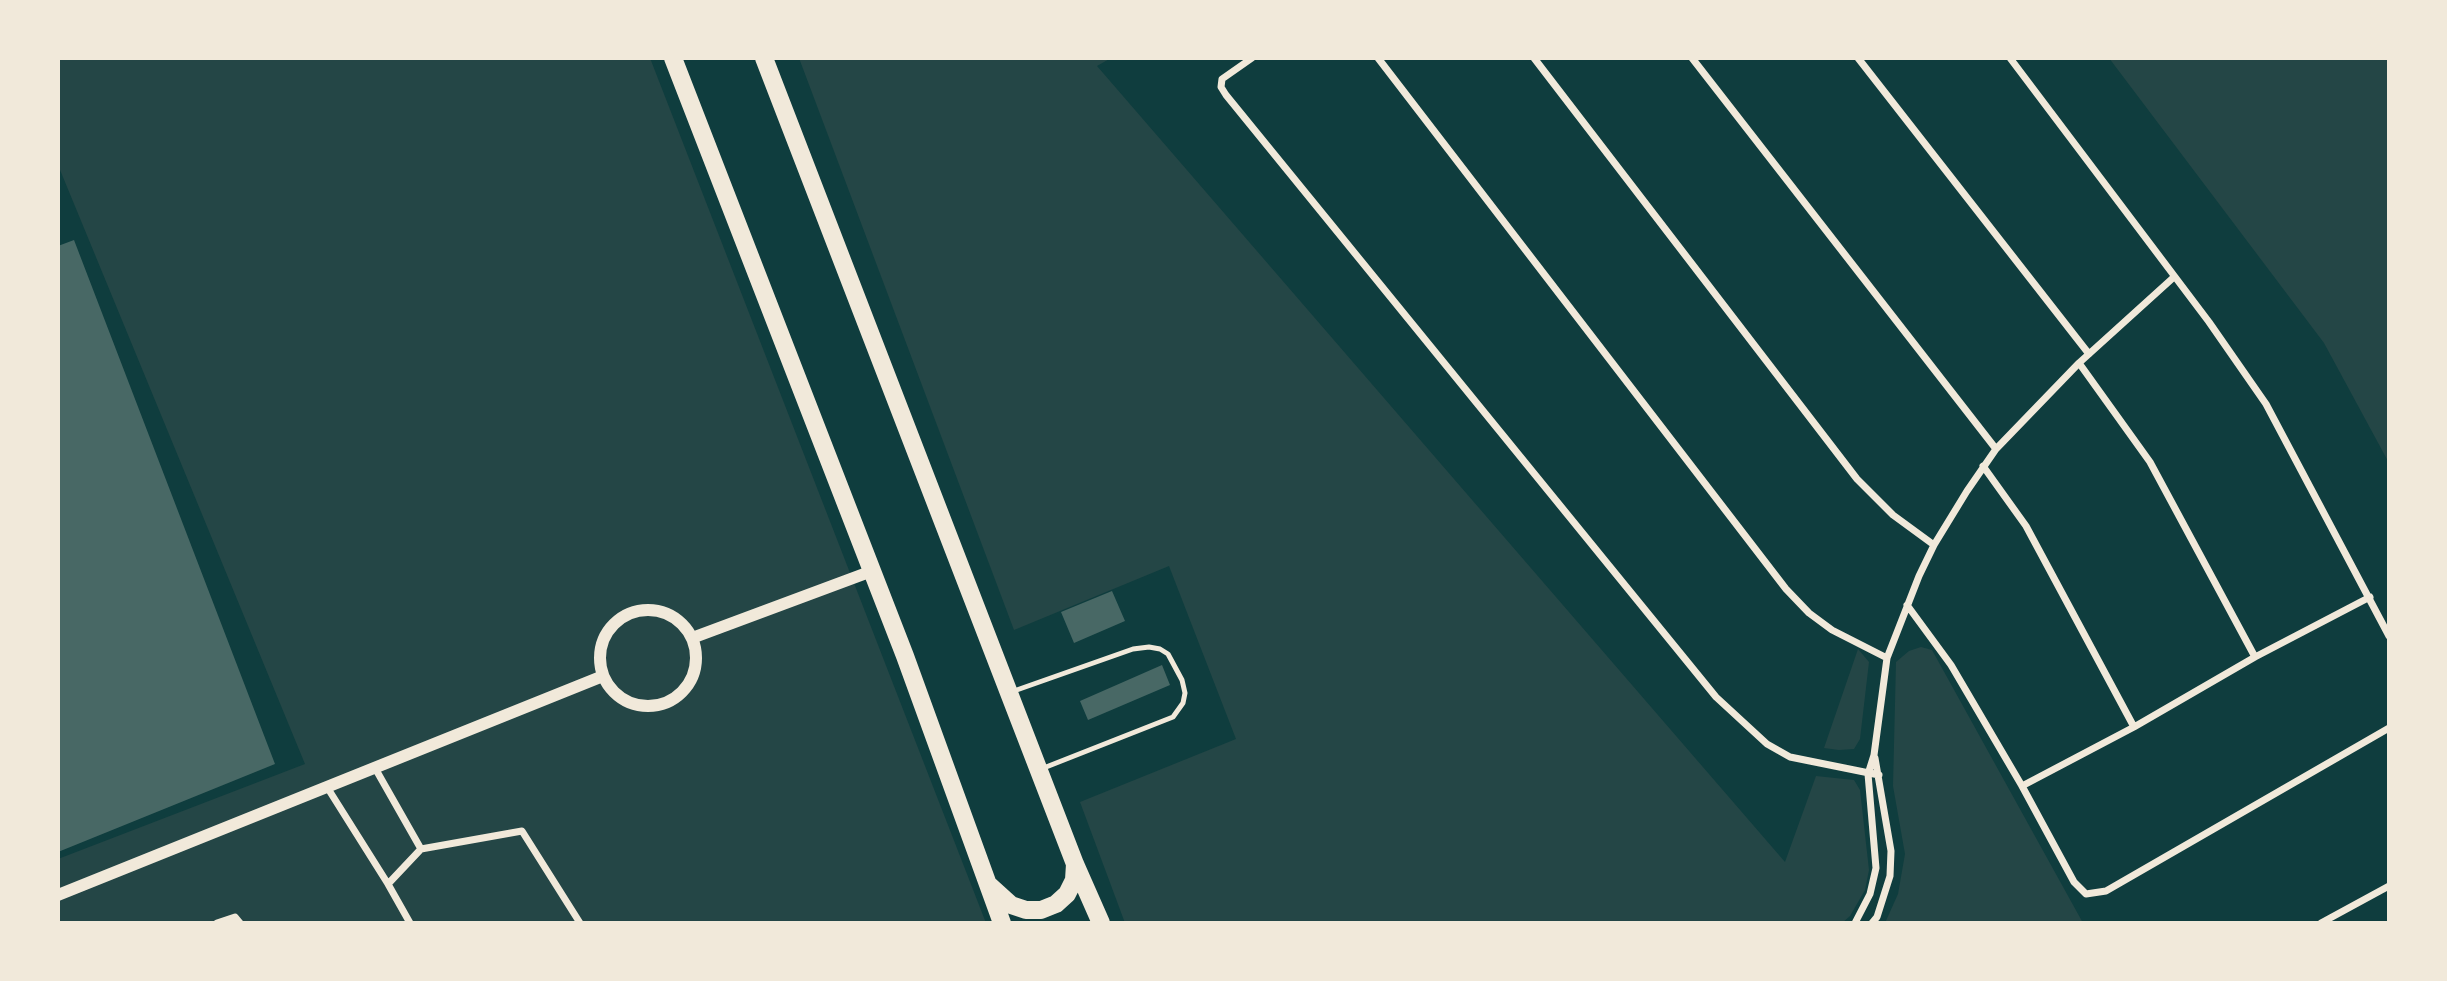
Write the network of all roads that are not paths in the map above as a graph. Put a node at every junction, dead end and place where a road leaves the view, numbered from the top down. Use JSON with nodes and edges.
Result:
{"nodes":[{"id":1,"x":673,"y":58,"type":"edge"},
{"id":2,"x":764,"y":58,"type":"edge"},
{"id":3,"x":1252,"y":58,"type":"edge"},
{"id":4,"x":1378,"y":58,"type":"edge"},
{"id":5,"x":1534,"y":58,"type":"edge"},
{"id":6,"x":1692,"y":58,"type":"edge"},
{"id":7,"x":1858,"y":58,"type":"edge"},
{"id":8,"x":2010,"y":58,"type":"edge"},
{"id":9,"x":2174,"y":277,"type":"junction"},
{"id":10,"x":2089,"y":354,"type":"junction"},
{"id":11,"x":2079,"y":363,"type":"junction"},
{"id":12,"x":1996,"y":449,"type":"junction"},
{"id":13,"x":1983,"y":466,"type":"junction"},
{"id":14,"x":1934,"y":545,"type":"junction"},
{"id":15,"x":872,"y":571,"type":"junction"},
{"id":16,"x":2370,"y":597,"type":"junction"},
{"id":17,"x":1907,"y":605,"type":"junction"},
{"id":18,"x":2389,"y":636,"type":"edge"},
{"id":19,"x":692,"y":638,"type":"junction"},
{"id":20,"x":2255,"y":657,"type":"junction"},
{"id":21,"x":1887,"y":658,"type":"junction"},
{"id":22,"x":603,"y":676,"type":"junction"},
{"id":23,"x":1009,"y":693,"type":"junction"},
{"id":24,"x":2134,"y":727,"type":"junction"},
{"id":25,"x":2389,"y":728,"type":"edge"},
{"id":26,"x":1874,"y":755,"type":"junction"},
{"id":27,"x":375,"y":768,"type":"junction"},
{"id":28,"x":1038,"y":770,"type":"junction"},
{"id":29,"x":1868,"y":774,"type":"junction"},
{"id":30,"x":1879,"y":775,"type":"junction"},
{"id":31,"x":2022,"y":786,"type":"junction"},
{"id":32,"x":327,"y":787,"type":"junction"},
{"id":33,"x":421,"y":849,"type":"junction"},
{"id":34,"x":1075,"y":864,"type":"junction"},
{"id":35,"x":387,"y":884,"type":"junction"},
{"id":36,"x":988,"y":884,"type":"junction"},
{"id":37,"x":2389,"y":886,"type":"edge"},
{"id":38,"x":58,"y":895,"type":"edge"},
{"id":39,"x":216,"y":923,"type":"edge"},
{"id":40,"x":240,"y":923,"type":"edge"},
{"id":41,"x":411,"y":923,"type":"edge"},
{"id":42,"x":580,"y":923,"type":"edge"},
{"id":43,"x":1002,"y":923,"type":"edge"},
{"id":44,"x":1101,"y":923,"type":"edge"},
{"id":45,"x":1855,"y":923,"type":"edge"},
{"id":46,"x":1872,"y":923,"type":"edge"},
{"id":47,"x":2322,"y":923,"type":"edge"}],
"edges":[{"from":1,"to":15,"type":"main road"},
{"from":2,"to":23,"type":"main road"},
{"from":3,"to":29,"type":"street"},
{"from":4,"to":21,"type":"street"},
{"from":5,"to":14,"type":"street"},
{"from":6,"to":12,"type":"street"},
{"from":7,"to":10,"type":"street"},
{"from":8,"to":9,"type":"street"},
{"from":9,"to":10,"type":"street"},
{"from":9,"to":16,"type":"street"},
{"from":10,"to":11,"type":"street"},
{"from":11,"to":12,"type":"street"},
{"from":11,"to":20,"type":"street"},
{"from":12,"to":13,"type":"street"},
{"from":13,"to":14,"type":"street"},
{"from":13,"to":24,"type":"street"},
{"from":14,"to":17,"type":"street"},
{"from":15,"to":19,"type":"street"},
{"from":15,"to":36,"type":"main road"},
{"from":16,"to":18,"type":"street"},
{"from":16,"to":20,"type":"street"},
{"from":17,"to":21,"type":"street"},
{"from":17,"to":31,"type":"street"},
{"from":19,"to":22,"type":"street"},
{"from":19,"to":22,"type":"street"},
{"from":20,"to":24,"type":"street"},
{"from":21,"to":26,"type":"street"},
{"from":22,"to":27,"type":"street"},
{"from":23,"to":28,"type":"main road"},
{"from":23,"to":28,"type":"lane"},
{"from":24,"to":31,"type":"street"},
{"from":25,"to":31,"type":"street"},
{"from":26,"to":29,"type":"street"},
{"from":26,"to":30,"type":"street"},
{"from":27,"to":32,"type":"street"},
{"from":27,"to":33,"type":"street"},
{"from":28,"to":34,"type":"main road"},
{"from":29,"to":30,"type":"street"},
{"from":29,"to":45,"type":"street"},
{"from":30,"to":46,"type":"street"},
{"from":32,"to":35,"type":"street"},
{"from":32,"to":38,"type":"street"},
{"from":33,"to":35,"type":"street"},
{"from":33,"to":42,"type":"street"},
{"from":34,"to":36,"type":"main road"},
{"from":34,"to":44,"type":"main road"},
{"from":35,"to":41,"type":"street"},
{"from":36,"to":43,"type":"main road"},
{"from":37,"to":47,"type":"street"},
{"from":39,"to":40,"type":"street"}]}
